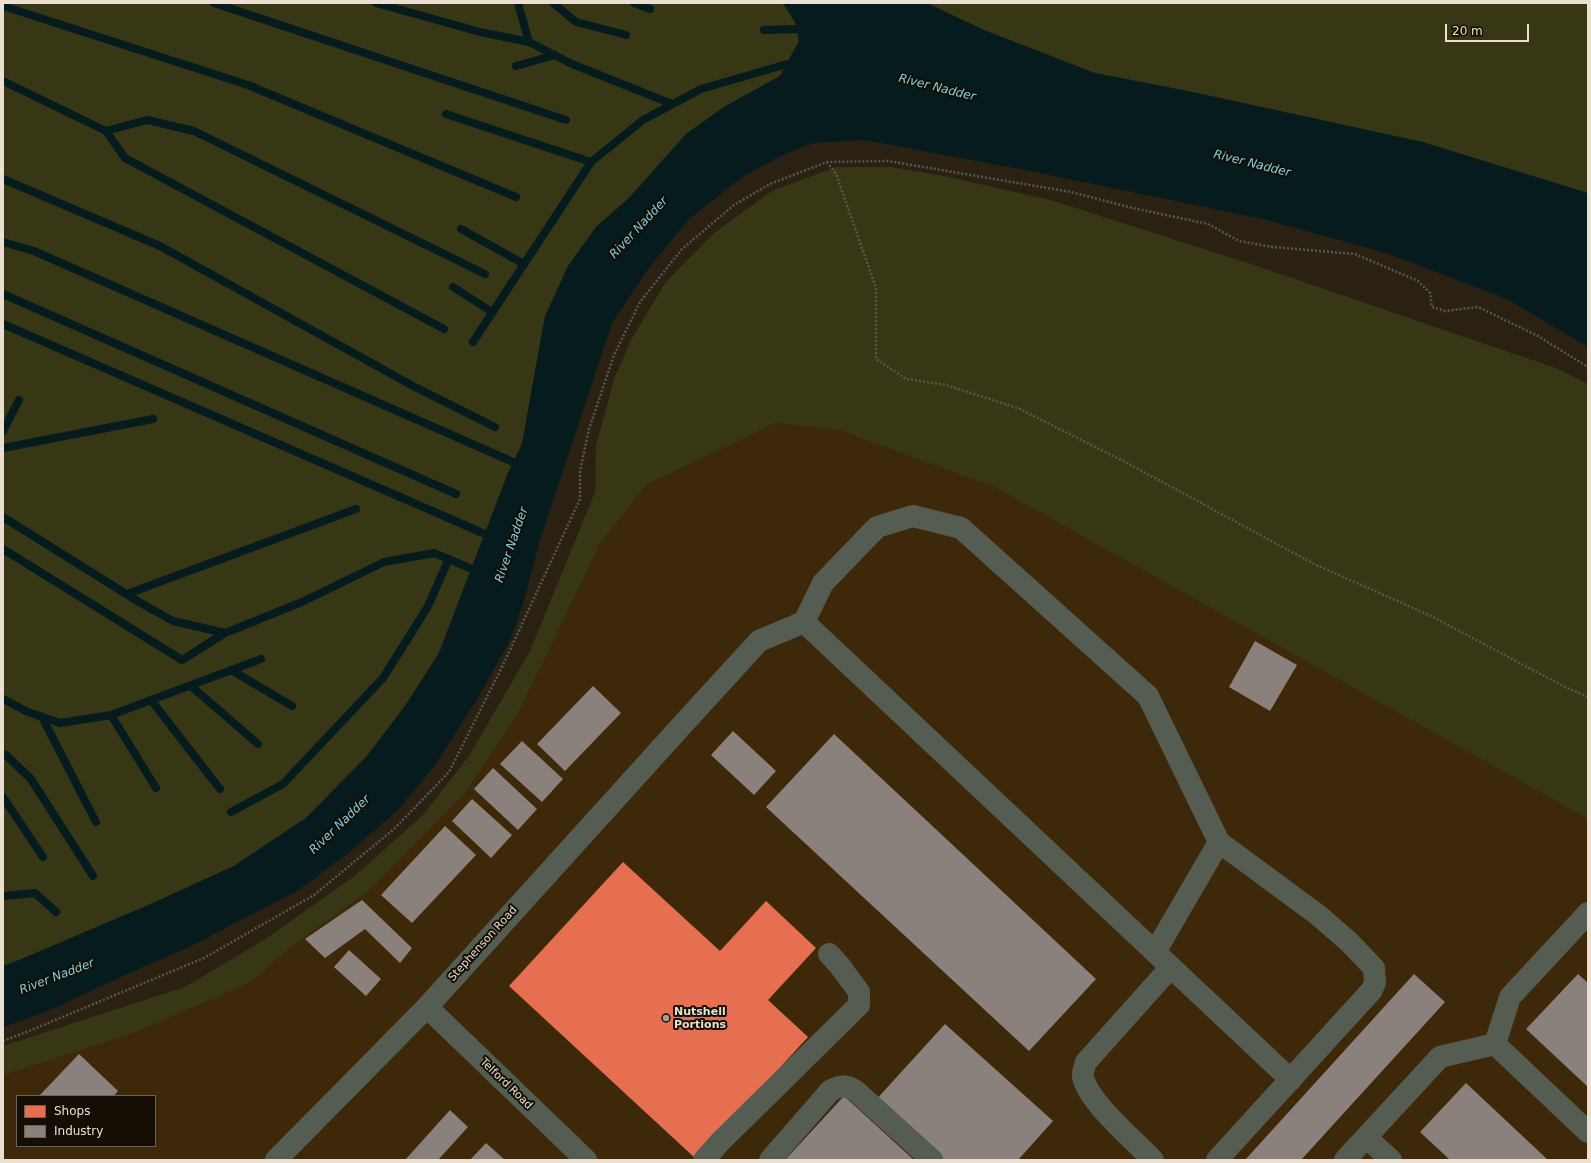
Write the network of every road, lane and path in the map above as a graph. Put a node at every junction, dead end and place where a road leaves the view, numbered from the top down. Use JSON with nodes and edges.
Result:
{"nodes":[{"id":1,"x":827,"y":162,"type":"junction"},
{"id":2,"x":1588,"y":367,"type":"edge"},
{"id":3,"x":804,"y":622,"type":"junction"},
{"id":4,"x":1588,"y":697,"type":"edge"},
{"id":5,"x":1219,"y":842,"type":"junction"},
{"id":6,"x":1588,"y":913,"type":"edge"},
{"id":7,"x":829,"y":954,"type":"dead end"},
{"id":8,"x":1163,"y":959,"type":"junction"},
{"id":9,"x":427,"y":1007,"type":"junction"},
{"id":10,"x":3,"y":1041,"type":"edge"},
{"id":11,"x":1495,"y":1044,"type":"junction"},
{"id":12,"x":1291,"y":1080,"type":"junction"},
{"id":13,"x":1588,"y":1132,"type":"edge"},
{"id":14,"x":1366,"y":1137,"type":"junction"},
{"id":15,"x":276,"y":1160,"type":"edge"},
{"id":16,"x":586,"y":1160,"type":"edge"},
{"id":17,"x":704,"y":1160,"type":"edge"},
{"id":18,"x":770,"y":1160,"type":"edge"},
{"id":19,"x":932,"y":1160,"type":"edge"},
{"id":20,"x":1153,"y":1160,"type":"edge"},
{"id":21,"x":1217,"y":1160,"type":"edge"},
{"id":22,"x":1345,"y":1160,"type":"edge"},
{"id":23,"x":1391,"y":1160,"type":"edge"}],
"edges":[{"from":1,"to":2,"type":"path"},
{"from":1,"to":4,"type":"path"},
{"from":1,"to":10,"type":"path"},
{"from":3,"to":5,"type":"lane"},
{"from":3,"to":8,"type":"lane"},
{"from":3,"to":9,"type":"lane","name":"Stephenson Road"},
{"from":5,"to":8,"type":"lane"},
{"from":5,"to":12,"type":"lane"},
{"from":6,"to":11,"type":"lane"},
{"from":7,"to":17,"type":"lane"},
{"from":8,"to":12,"type":"lane"},
{"from":8,"to":20,"type":"lane"},
{"from":9,"to":15,"type":"lane","name":"Stephenson Road"},
{"from":9,"to":16,"type":"lane","name":"Telford Road"},
{"from":11,"to":13,"type":"lane"},
{"from":11,"to":14,"type":"lane"},
{"from":12,"to":21,"type":"lane"},
{"from":14,"to":22,"type":"lane"},
{"from":14,"to":23,"type":"lane"},
{"from":18,"to":19,"type":"lane"}]}
